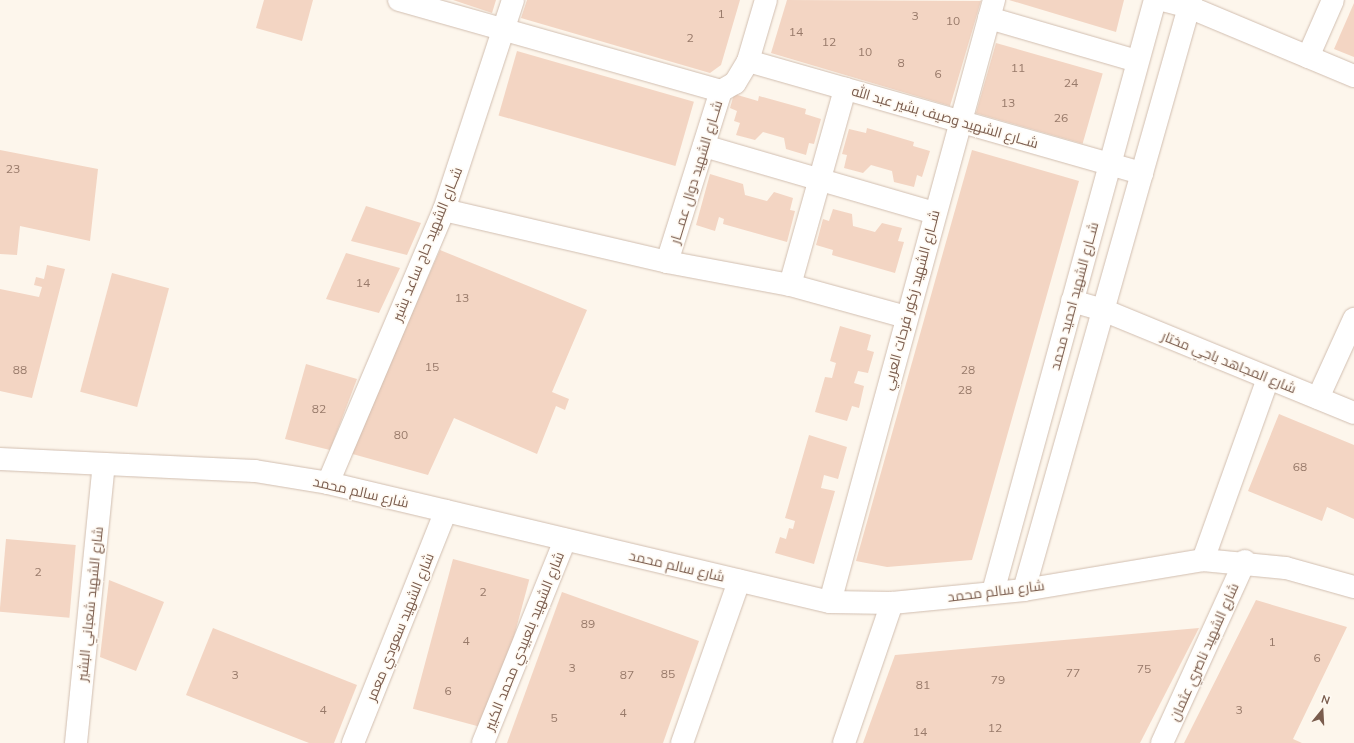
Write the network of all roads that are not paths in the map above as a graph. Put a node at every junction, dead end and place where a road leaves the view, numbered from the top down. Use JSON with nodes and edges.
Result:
{"nodes":[{"id":1,"x":400,"y":0,"type":"edge"},
{"id":2,"x":513,"y":0,"type":"edge"},
{"id":3,"x":766,"y":0,"type":"edge"},
{"id":4,"x":1155,"y":0,"type":"edge"},
{"id":5,"x":1163,"y":0,"type":"edge"},
{"id":6,"x":1333,"y":0,"type":"edge"},
{"id":7,"x":1190,"y":3,"type":"edge"},
{"id":8,"x":992,"y":9,"type":"edge"},
{"id":9,"x":502,"y":32,"type":"junction"},
{"id":10,"x":1308,"y":57,"type":"junction"},
{"id":11,"x":748,"y":61,"type":"junction"},
{"id":12,"x":1137,"y":61,"type":"junction"},
{"id":13,"x":1354,"y":76,"type":"edge"},
{"id":14,"x":845,"y":89,"type":"junction"},
{"id":15,"x":721,"y":91,"type":"junction"},
{"id":16,"x":960,"y":122,"type":"junction"},
{"id":17,"x":704,"y":146,"type":"junction"},
{"id":18,"x":1109,"y":164,"type":"junction"},
{"id":19,"x":1142,"y":173,"type":"junction"},
{"id":20,"x":820,"y":179,"type":"junction"},
{"id":21,"x":444,"y":210,"type":"junction"},
{"id":22,"x":935,"y":213,"type":"junction"},
{"id":23,"x":667,"y":262,"type":"junction"},
{"id":24,"x":790,"y":285,"type":"junction"},
{"id":25,"x":1072,"y":302,"type":"junction"},
{"id":26,"x":1103,"y":310,"type":"junction"},
{"id":27,"x":906,"y":317,"type":"junction"},
{"id":28,"x":1354,"y":319,"type":"edge"},
{"id":29,"x":1268,"y":378,"type":"junction"},
{"id":30,"x":1318,"y":398,"type":"junction"},
{"id":31,"x":1354,"y":413,"type":"edge"},
{"id":32,"x":0,"y":459,"type":"edge"},
{"id":33,"x":104,"y":464,"type":"junction"},
{"id":34,"x":328,"y":483,"type":"junction"},
{"id":35,"x":446,"y":511,"type":"junction"},
{"id":36,"x":565,"y":540,"type":"junction"},
{"id":37,"x":1203,"y":560,"type":"junction"},
{"id":38,"x":1245,"y":561,"type":"junction"},
{"id":39,"x":739,"y":581,"type":"junction"},
{"id":40,"x":1354,"y":586,"type":"edge"},
{"id":41,"x":1024,"y":590,"type":"junction"},
{"id":42,"x":993,"y":592,"type":"junction"},
{"id":43,"x":830,"y":602,"type":"junction"},
{"id":44,"x":892,"y":603,"type":"junction"},
{"id":45,"x":76,"y":743,"type":"edge"},
{"id":46,"x":354,"y":743,"type":"edge"},
{"id":47,"x":483,"y":743,"type":"edge"},
{"id":48,"x":682,"y":743,"type":"edge"},
{"id":49,"x":844,"y":743,"type":"edge"},
{"id":50,"x":1162,"y":743,"type":"edge"}],
"edges":[{"from":1,"to":9,"type":"street"},
{"from":2,"to":9,"type":"street","name":"شــارع الشهيد حاج ساعد بشير"},
{"from":3,"to":11,"type":"street","name":"شــارع الشهيد دوال عمـــار"},
{"from":4,"to":12,"type":"street","name":"شــارع الشهيد احميد محمد"},
{"from":5,"to":7,"type":"street"},
{"from":6,"to":10,"type":"street"},
{"from":7,"to":10,"type":"street"},
{"from":7,"to":19,"type":"street"},
{"from":8,"to":12,"type":"street"},
{"from":8,"to":16,"type":"street","name":"شــارع الشهيد زكور فرحات العربي"},
{"from":9,"to":15,"type":"street"},
{"from":9,"to":21,"type":"street","name":"شــارع الشهيد حاج ساعد بشير"},
{"from":10,"to":13,"type":"street"},
{"from":11,"to":14,"type":"street","name":"شــارع الشهيد وصيف بشير عبد الله"},
{"from":11,"to":15,"type":"street","name":"شــارع الشهيد دوال عمـــار"},
{"from":12,"to":18,"type":"street","name":"شــارع الشهيد احميد محمد"},
{"from":14,"to":16,"type":"street","name":"شــارع الشهيد وصيف بشير عبد الله"},
{"from":14,"to":20,"type":"street"},
{"from":15,"to":17,"type":"street","name":"شــارع الشهيد دوال عمـــار"},
{"from":16,"to":18,"type":"street","name":"شــارع الشهيد وصيف بشير عبد الله"},
{"from":16,"to":22,"type":"street","name":"شــارع الشهيد زكور فرحات العربي"},
{"from":17,"to":20,"type":"street"},
{"from":17,"to":23,"type":"street","name":"شــارع الشهيد دوال عمـــار"},
{"from":18,"to":19,"type":"street","name":"شــارع الشهيد وصيف بشير عبد الله"},
{"from":18,"to":25,"type":"street","name":"شــارع الشهيد احميد محمد"},
{"from":19,"to":26,"type":"street"},
{"from":20,"to":22,"type":"street"},
{"from":20,"to":24,"type":"street"},
{"from":21,"to":23,"type":"street"},
{"from":21,"to":34,"type":"street","name":"شــارع الشهيد حاج ساعد بشير"},
{"from":22,"to":27,"type":"street","name":"شــارع الشهيد زكور فرحات العربي"},
{"from":23,"to":24,"type":"street"},
{"from":24,"to":27,"type":"street"},
{"from":25,"to":26,"type":"street","name":"شارع المجاهد باجي مختار"},
{"from":25,"to":42,"type":"street","name":"شــارع الشهيد احميد محمد"},
{"from":26,"to":29,"type":"street","name":"شارع المجاهد باجي مختار"},
{"from":26,"to":41,"type":"street"},
{"from":27,"to":43,"type":"street","name":"شــارع الشهيد زكور فرحات العربي"},
{"from":28,"to":30,"type":"street"},
{"from":29,"to":30,"type":"street","name":"شارع المجاهد باجي مختار"},
{"from":29,"to":37,"type":"street"},
{"from":30,"to":31,"type":"street","name":"شارع المجاهد باجي مختار"},
{"from":32,"to":33,"type":"street","name":"شارع سالم محمد"},
{"from":33,"to":34,"type":"street","name":"شارع سالم محمد"},
{"from":33,"to":45,"type":"street","name":"شارع الشهيد شعباني البشير"},
{"from":34,"to":35,"type":"street","name":"شارع سالم محمد"},
{"from":35,"to":36,"type":"street","name":"شارع سالم محمد"},
{"from":35,"to":46,"type":"street","name":"شارع الشهيد سعودي معمر"},
{"from":36,"to":39,"type":"street","name":"شارع سالم محمد"},
{"from":36,"to":47,"type":"street","name":"شارع الشهيد بلعبيدي محمد الكبير"},
{"from":37,"to":38,"type":"street","name":"شارع سالم محمد"},
{"from":37,"to":41,"type":"street","name":"شارع سالم محمد"},
{"from":38,"to":40,"type":"street","name":"شارع سالم محمد"},
{"from":38,"to":50,"type":"street","name":"شارع الشهيد ناصري عثمان"},
{"from":39,"to":43,"type":"street","name":"شارع سالم محمد"},
{"from":39,"to":48,"type":"street"},
{"from":41,"to":42,"type":"street","name":"شارع سالم محمد"},
{"from":42,"to":44,"type":"street","name":"شارع سالم محمد"},
{"from":43,"to":44,"type":"street","name":"شارع سالم محمد"},
{"from":44,"to":49,"type":"street"}]}
